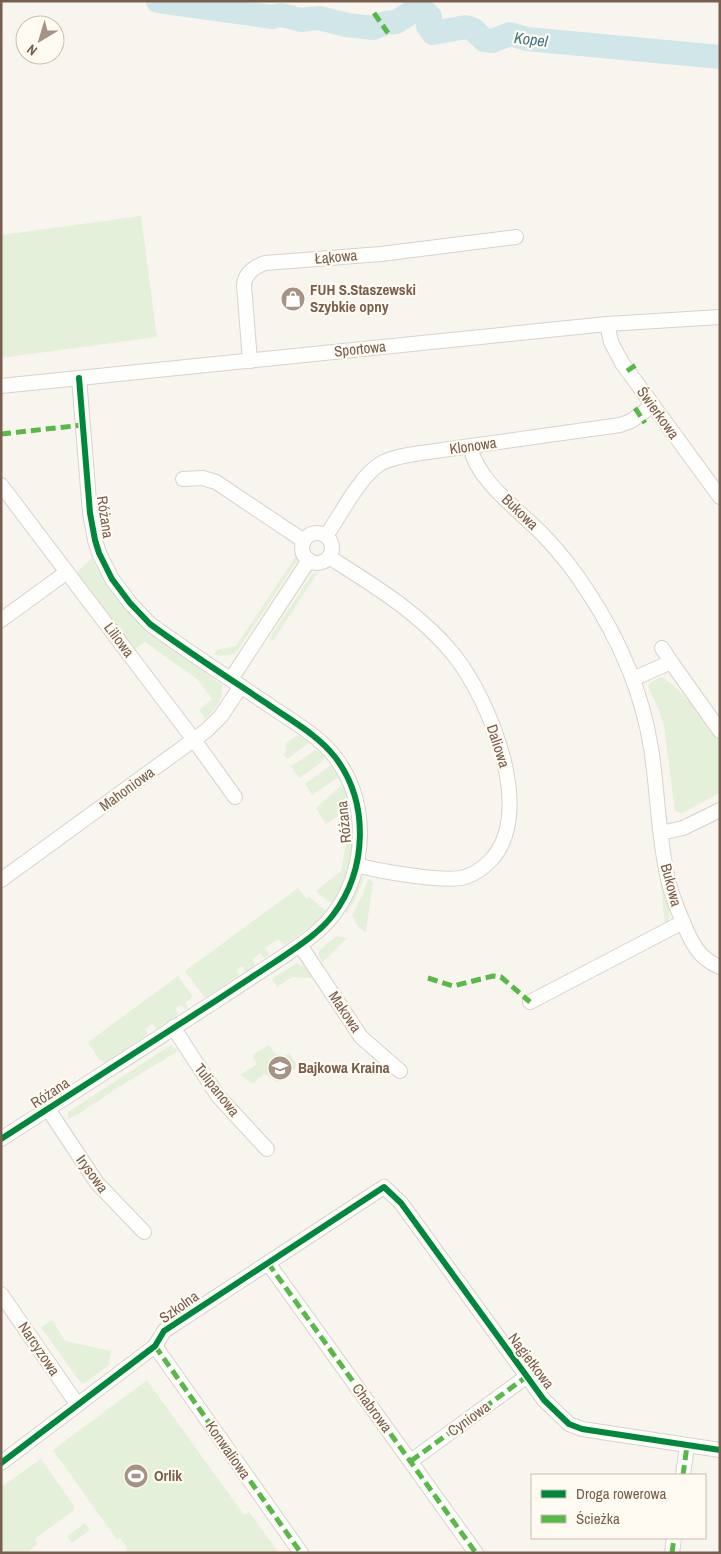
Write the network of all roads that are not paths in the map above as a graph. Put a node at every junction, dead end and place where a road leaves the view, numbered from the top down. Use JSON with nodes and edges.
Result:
{"nodes":[{"id":1,"x":516,"y":238,"type":"dead end"},
{"id":2,"x":720,"y":317,"type":"edge"},
{"id":3,"x":607,"y":324,"type":"junction"},
{"id":4,"x":250,"y":361,"type":"junction"},
{"id":5,"x":79,"y":378,"type":"junction"},
{"id":6,"x":1,"y":386,"type":"edge"},
{"id":7,"x":652,"y":406,"type":"junction"},
{"id":8,"x":470,"y":447,"type":"junction"},
{"id":9,"x":183,"y":478,"type":"dead end"},
{"id":10,"x":1,"y":485,"type":"edge"},
{"id":11,"x":720,"y":497,"type":"edge"},
{"id":12,"x":326,"y":536,"type":"junction"},
{"id":13,"x":304,"y":540,"type":"junction"},
{"id":14,"x":329,"y":557,"type":"junction"},
{"id":15,"x":309,"y":560,"type":"junction"},
{"id":16,"x":67,"y":572,"type":"junction"},
{"id":17,"x":1,"y":620,"type":"edge"},
{"id":18,"x":662,"y":648,"type":"dead end"},
{"id":19,"x":671,"y":662,"type":"junction"},
{"id":20,"x":633,"y":679,"type":"junction"},
{"id":21,"x":236,"y":683,"type":"junction"},
{"id":22,"x":720,"y":731,"type":"edge"},
{"id":23,"x":194,"y":740,"type":"junction"},
{"id":24,"x":235,"y":797,"type":"dead end"},
{"id":25,"x":720,"y":810,"type":"edge"},
{"id":26,"x":661,"y":833,"type":"junction"},
{"id":27,"x":357,"y":865,"type":"junction"},
{"id":28,"x":1,"y":880,"type":"edge"},
{"id":29,"x":683,"y":922,"type":"junction"},
{"id":30,"x":300,"y":945,"type":"junction"},
{"id":31,"x":720,"y":967,"type":"edge"},
{"id":32,"x":530,"y":1002,"type":"dead end"},
{"id":33,"x":174,"y":1028,"type":"junction"},
{"id":34,"x":400,"y":1071,"type":"dead end"},
{"id":35,"x":48,"y":1109,"type":"junction"},
{"id":36,"x":1,"y":1139,"type":"edge"},
{"id":37,"x":267,"y":1149,"type":"dead end"},
{"id":38,"x":384,"y":1187,"type":"joint"},
{"id":39,"x":144,"y":1232,"type":"dead end"},
{"id":40,"x":268,"y":1263,"type":"junction"},
{"id":41,"x":1,"y":1294,"type":"edge"},
{"id":42,"x":155,"y":1346,"type":"junction"},
{"id":43,"x":526,"y":1377,"type":"junction"},
{"id":44,"x":77,"y":1404,"type":"junction"},
{"id":45,"x":687,"y":1446,"type":"junction"},
{"id":46,"x":720,"y":1450,"type":"edge"},
{"id":47,"x":410,"y":1461,"type":"junction"},
{"id":48,"x":1,"y":1462,"type":"edge"},
{"id":49,"x":683,"y":1474,"type":"edge"},
{"id":50,"x":674,"y":1539,"type":"edge"},
{"id":51,"x":301,"y":1553,"type":"edge"},
{"id":52,"x":476,"y":1553,"type":"edge"},
{"id":53,"x":672,"y":1553,"type":"edge"}],
"edges":[{"from":1,"to":4,"type":"street","name":"Łąkowa"},
{"from":2,"to":3,"type":"street","name":"Sportowa"},
{"from":3,"to":4,"type":"street","name":"Sportowa"},
{"from":3,"to":7,"type":"street","name":"Świerkowa"},
{"from":4,"to":5,"type":"street","name":"Sportowa"},
{"from":5,"to":6,"type":"street","name":"Sportowa"},
{"from":5,"to":21,"type":"street","name":"Różana"},
{"from":7,"to":8,"type":"street","name":"Klonowa"},
{"from":7,"to":11,"type":"street","name":"Świerkowa"},
{"from":8,"to":12,"type":"street","name":"Klonowa"},
{"from":8,"to":20,"type":"street","name":"Bukowa"},
{"from":9,"to":13,"type":"street"},
{"from":10,"to":16,"type":"street","name":"Liliowa"},
{"from":12,"to":13,"type":"street"},
{"from":12,"to":14,"type":"street"},
{"from":13,"to":15,"type":"street"},
{"from":14,"to":15,"type":"street"},
{"from":14,"to":27,"type":"street","name":"Daliowa"},
{"from":15,"to":21,"type":"street"},
{"from":16,"to":17,"type":"street"},
{"from":16,"to":23,"type":"street","name":"Liliowa"},
{"from":18,"to":19,"type":"street"},
{"from":19,"to":20,"type":"street"},
{"from":19,"to":22,"type":"street"},
{"from":20,"to":26,"type":"street","name":"Bukowa"},
{"from":21,"to":23,"type":"street","name":"Mahoniowa"},
{"from":21,"to":27,"type":"street","name":"Różana"},
{"from":23,"to":24,"type":"street","name":"Liliowa"},
{"from":23,"to":28,"type":"street","name":"Mahoniowa"},
{"from":25,"to":26,"type":"street"},
{"from":26,"to":29,"type":"street","name":"Bukowa"},
{"from":27,"to":30,"type":"street","name":"Różana"},
{"from":29,"to":31,"type":"street"},
{"from":29,"to":32,"type":"street","name":"Bukowa"},
{"from":30,"to":33,"type":"street","name":"Różana"},
{"from":30,"to":34,"type":"street","name":"Makowa"},
{"from":33,"to":35,"type":"street","name":"Różana"},
{"from":33,"to":37,"type":"street","name":"Tulipanowa"},
{"from":35,"to":36,"type":"street","name":"Różana"},
{"from":35,"to":39,"type":"street","name":"Irysowa"},
{"from":38,"to":40,"type":"street","name":"Szkolna"},
{"from":38,"to":43,"type":"street","name":"Nagietkowa"},
{"from":40,"to":42,"type":"street","name":"Szkolna"},
{"from":40,"to":47,"type":"street","name":"Chabrowa"},
{"from":41,"to":44,"type":"street","name":"Narcyzowa"},
{"from":42,"to":44,"type":"street","name":"Szkolna"},
{"from":42,"to":51,"type":"street","name":"Konwaliowa"},
{"from":43,"to":45,"type":"street","name":"Nagietkowa"},
{"from":43,"to":47,"type":"street","name":"Cyniowa"},
{"from":44,"to":48,"type":"street","name":"Szkolna"},
{"from":45,"to":46,"type":"street","name":"Nagietkowa"},
{"from":45,"to":49,"type":"street"},
{"from":47,"to":52,"type":"street","name":"Chabrowa"},
{"from":50,"to":53,"type":"street"}]}
